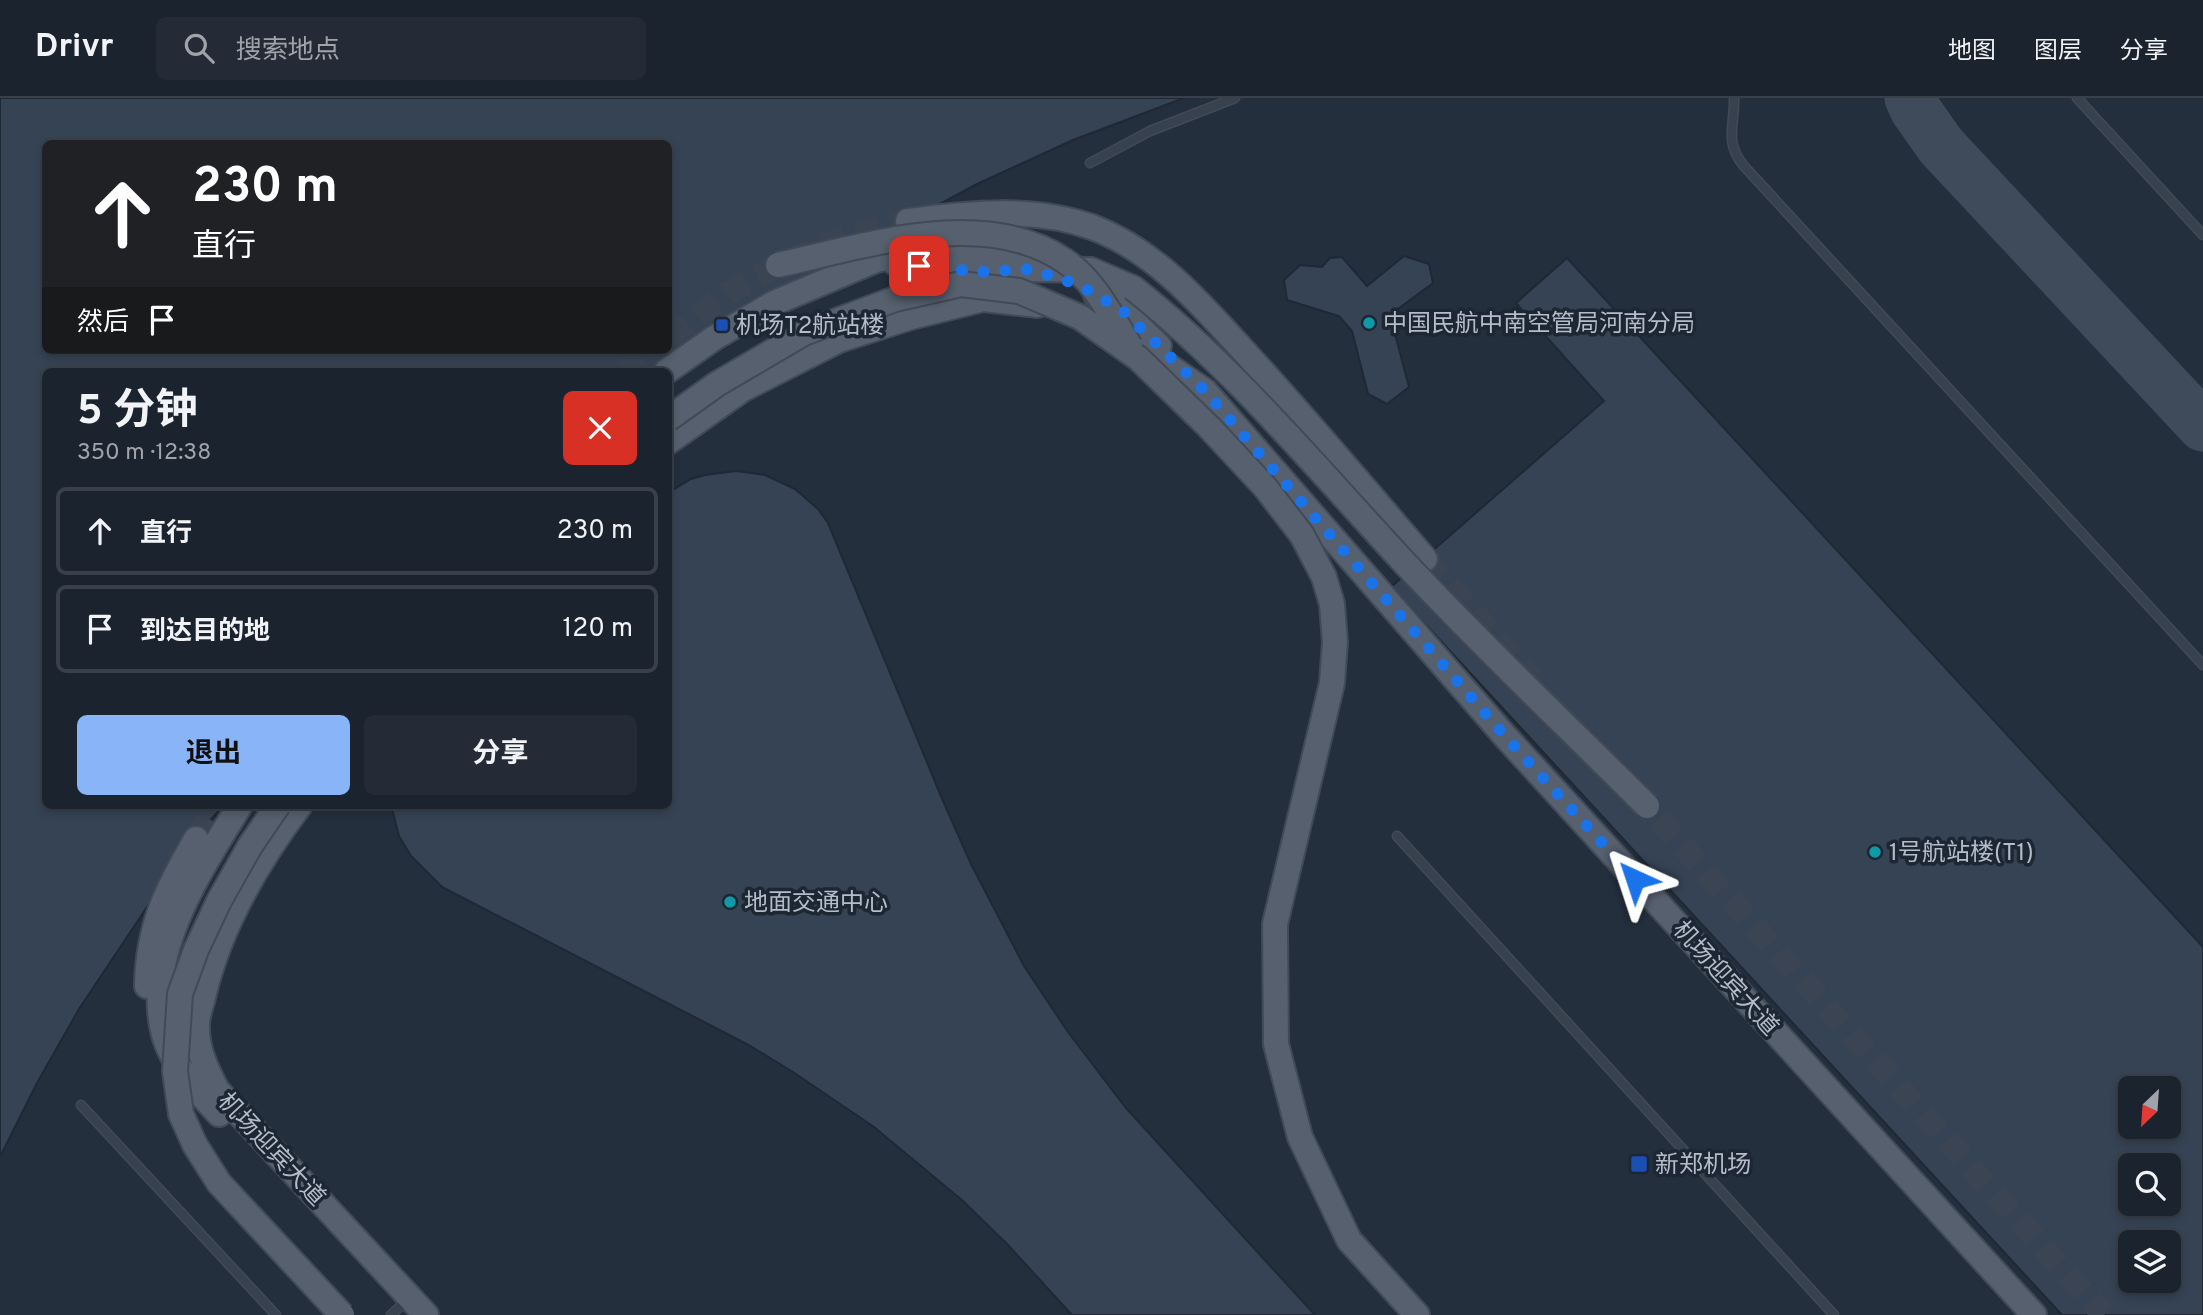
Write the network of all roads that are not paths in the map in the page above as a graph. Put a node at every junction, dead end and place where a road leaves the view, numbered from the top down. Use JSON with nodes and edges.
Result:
{"nodes":[{"id":1,"x":1235,"y":98,"type":"edge"},
{"id":2,"x":1734,"y":98,"type":"edge"},
{"id":3,"x":2077,"y":98,"type":"edge"},
{"id":4,"x":1090,"y":163,"type":"dead end"},
{"id":5,"x":908,"y":221,"type":"tunnel mouth"},
{"id":6,"x":2203,"y":235,"type":"edge"},
{"id":7,"x":876,"y":260,"type":"junction"},
{"id":8,"x":778,"y":265,"type":"dead end"},
{"id":9,"x":1030,"y":269,"type":"junction"},
{"id":10,"x":1091,"y":270,"type":"junction"},
{"id":11,"x":981,"y":272,"type":"junction"},
{"id":12,"x":911,"y":317,"type":"junction"},
{"id":13,"x":1138,"y":358,"type":"junction"},
{"id":14,"x":671,"y":368,"type":"edge"},
{"id":15,"x":1205,"y":391,"type":"junction"},
{"id":16,"x":672,"y":416,"type":"edge"},
{"id":17,"x":672,"y":439,"type":"edge"},
{"id":18,"x":1425,"y":559,"type":"tunnel mouth"},
{"id":19,"x":2203,"y":665,"type":"edge"},
{"id":20,"x":1647,"y":807,"type":"tunnel mouth"},
{"id":21,"x":238,"y":809,"type":"edge"},
{"id":22,"x":275,"y":809,"type":"edge"},
{"id":23,"x":297,"y":809,"type":"edge"},
{"id":24,"x":1397,"y":836,"type":"dead end"},
{"id":25,"x":196,"y":839,"type":"tunnel mouth"},
{"id":26,"x":81,"y":1105,"type":"dead end"},
{"id":27,"x":181,"y":1114,"type":"junction"},
{"id":28,"x":313,"y":1194,"type":"junction"},
{"id":29,"x":418,"y":1307,"type":"edge"},
{"id":30,"x":276,"y":1315,"type":"edge"},
{"id":31,"x":342,"y":1315,"type":"edge"},
{"id":32,"x":391,"y":1315,"type":"edge"},
{"id":33,"x":1417,"y":1315,"type":"edge"},
{"id":34,"x":1834,"y":1315,"type":"edge"},
{"id":35,"x":2034,"y":1315,"type":"edge"}],
"edges":[{"from":1,"to":4,"type":"lane"},
{"from":2,"to":19,"type":"lane"},
{"from":3,"to":6,"type":"lane"},
{"from":5,"to":18,"type":"main road"},
{"from":7,"to":10,"type":"main road"},
{"from":7,"to":11,"type":"main road"},
{"from":7,"to":14,"type":"main road"},
{"from":8,"to":13,"type":"main road","bridge":true},
{"from":9,"to":10,"type":"main road"},
{"from":9,"to":11,"type":"main road"},
{"from":9,"to":15,"type":"main road"},
{"from":10,"to":20,"type":"main road","bridge":true},
{"from":11,"to":12,"type":"main road"},
{"from":12,"to":15,"type":"main road","name":"机场迎宾大道"},
{"from":12,"to":17,"type":"main road","name":"机场迎宾大道"},
{"from":13,"to":16,"type":"main road","bridge":true},
{"from":13,"to":33,"type":"main road","bridge":true},
{"from":15,"to":35,"type":"main road","name":"机场迎宾大道"},
{"from":21,"to":28,"type":"main road"},
{"from":22,"to":27,"type":"main road","bridge":true},
{"from":23,"to":28,"type":"main road","name":"机场迎宾大道"},
{"from":24,"to":34,"type":"lane"},
{"from":25,"to":27,"type":"main road","bridge":true},
{"from":26,"to":30,"type":"lane"},
{"from":27,"to":31,"type":"main road","bridge":true},
{"from":28,"to":29,"type":"main road","name":"机场迎宾大道"},
{"from":29,"to":32,"type":"lane"}]}
